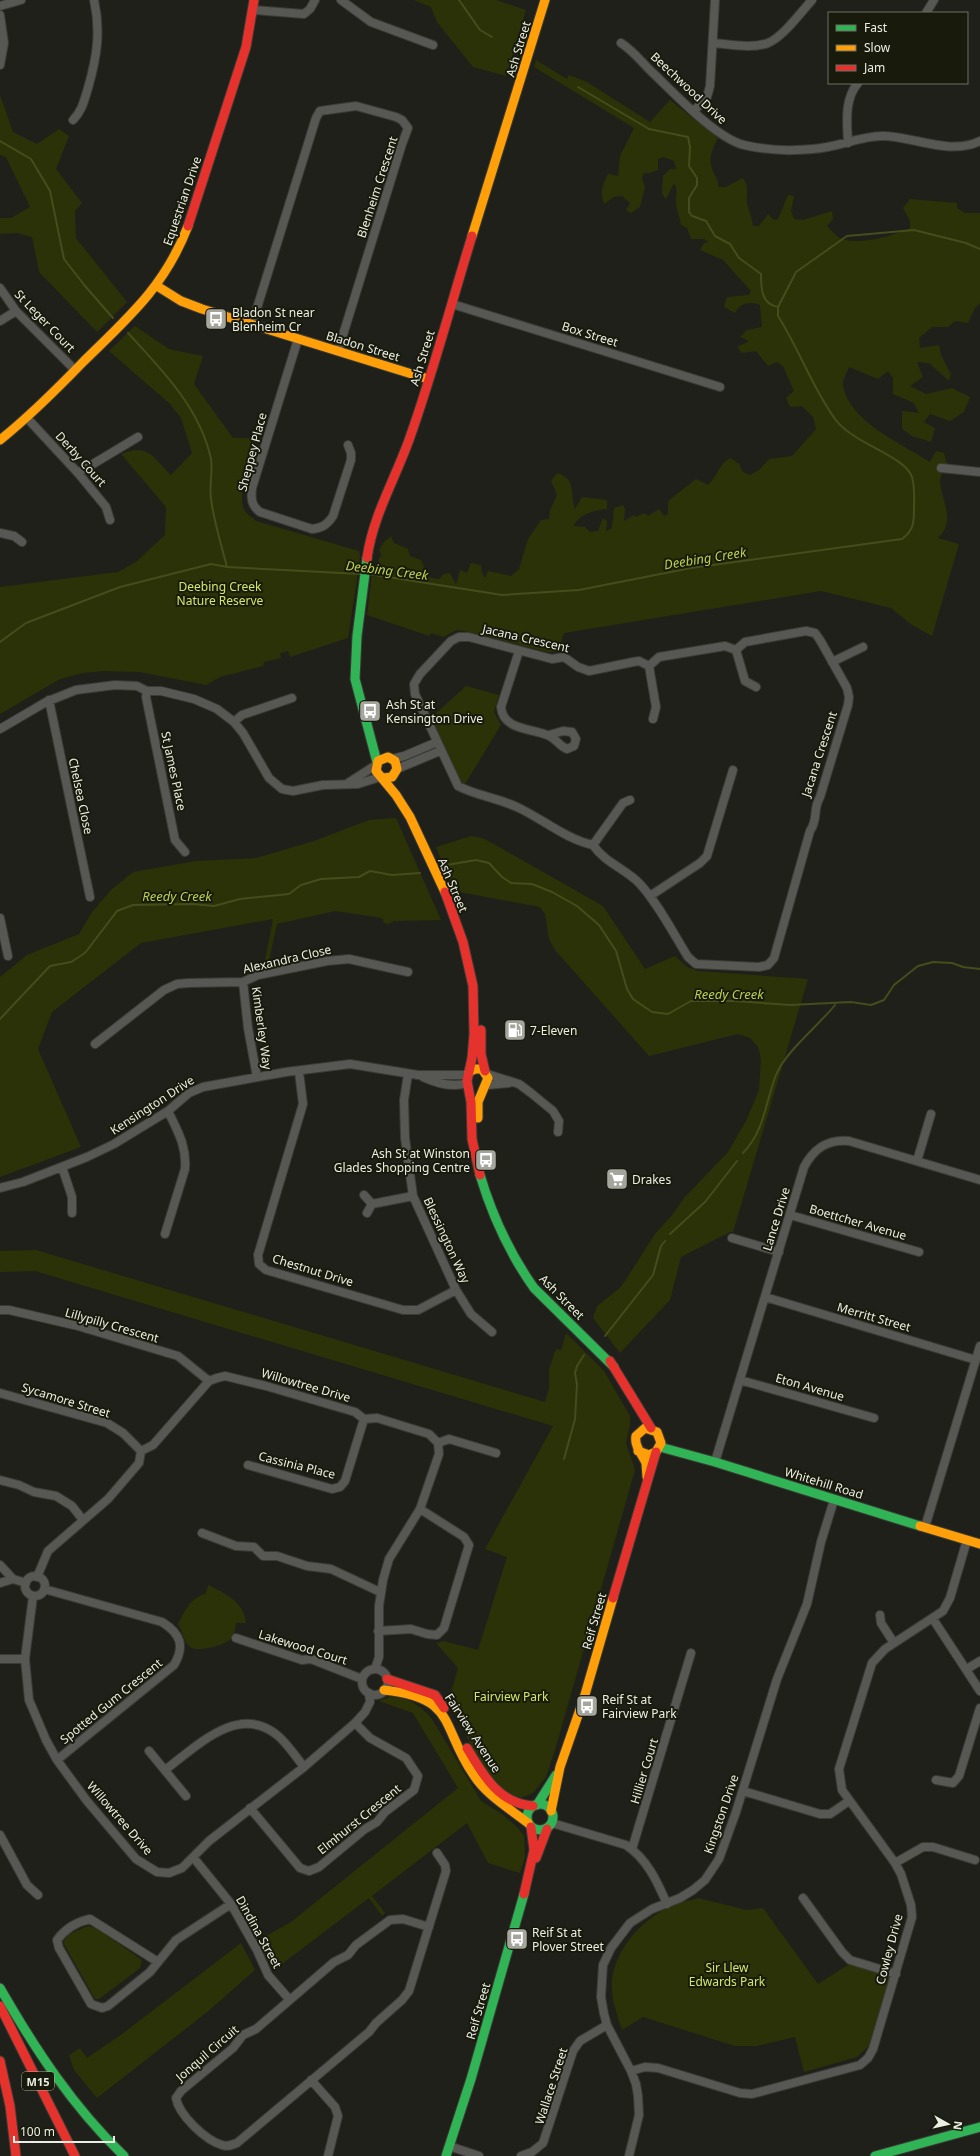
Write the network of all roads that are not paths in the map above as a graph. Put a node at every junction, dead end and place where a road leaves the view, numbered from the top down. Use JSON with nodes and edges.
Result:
{"nodes":[{"id":1,"x":21,"y":0,"type":"edge"},
{"id":2,"x":94,"y":0,"type":"edge"},
{"id":3,"x":254,"y":0,"type":"edge"},
{"id":4,"x":315,"y":0,"type":"edge"},
{"id":5,"x":340,"y":0,"type":"edge"},
{"id":6,"x":545,"y":0,"type":"edge"},
{"id":7,"x":715,"y":0,"type":"edge"},
{"id":8,"x":812,"y":0,"type":"edge"},
{"id":9,"x":934,"y":0,"type":"edge"},
{"id":10,"x":0,"y":6,"type":"edge"},
{"id":11,"x":254,"y":10,"type":"junction"},
{"id":12,"x":927,"y":12,"type":"edge"},
{"id":13,"x":0,"y":15,"type":"edge"},
{"id":14,"x":620,"y":43,"type":"dead end"},
{"id":15,"x":713,"y":43,"type":"junction"},
{"id":16,"x":433,"y":45,"type":"dead end"},
{"id":17,"x":0,"y":65,"type":"edge"},
{"id":18,"x":857,"y":84,"type":"edge"},
{"id":19,"x":694,"y":111,"type":"junction"},
{"id":20,"x":73,"y":120,"type":"dead end"},
{"id":21,"x":980,"y":141,"type":"edge"},
{"id":22,"x":848,"y":143,"type":"junction"},
{"id":23,"x":157,"y":286,"type":"junction"},
{"id":24,"x":0,"y":288,"type":"edge"},
{"id":25,"x":452,"y":304,"type":"junction"},
{"id":26,"x":16,"y":311,"type":"junction"},
{"id":27,"x":0,"y":321,"type":"edge"},
{"id":28,"x":252,"y":324,"type":"junction"},
{"id":29,"x":298,"y":339,"type":"junction"},
{"id":30,"x":338,"y":351,"type":"junction"},
{"id":31,"x":76,"y":370,"type":"junction"},
{"id":32,"x":428,"y":379,"type":"junction"},
{"id":33,"x":720,"y":387,"type":"dead end"},
{"id":34,"x":27,"y":418,"type":"junction"},
{"id":35,"x":138,"y":437,"type":"dead end"},
{"id":36,"x":0,"y":440,"type":"edge"},
{"id":37,"x":348,"y":445,"type":"dead end"},
{"id":38,"x":941,"y":468,"type":"dead end"},
{"id":39,"x":980,"y":472,"type":"edge"},
{"id":40,"x":78,"y":473,"type":"junction"},
{"id":41,"x":110,"y":520,"type":"dead end"},
{"id":42,"x":0,"y":533,"type":"edge"},
{"id":43,"x":22,"y":542,"type":"dead end"},
{"id":44,"x":863,"y":647,"type":"dead end"},
{"id":45,"x":736,"y":650,"type":"junction"},
{"id":46,"x":519,"y":651,"type":"junction"},
{"id":47,"x":832,"y":662,"type":"junction"},
{"id":48,"x":649,"y":666,"type":"junction"},
{"id":49,"x":756,"y":687,"type":"dead end"},
{"id":50,"x":147,"y":691,"type":"junction"},
{"id":51,"x":292,"y":698,"type":"dead end"},
{"id":52,"x":49,"y":700,"type":"junction"},
{"id":53,"x":653,"y":719,"type":"dead end"},
{"id":54,"x":234,"y":722,"type":"junction"},
{"id":55,"x":367,"y":727,"type":"junction"},
{"id":56,"x":0,"y":729,"type":"edge"},
{"id":57,"x":548,"y":735,"type":"dead end"},
{"id":58,"x":439,"y":747,"type":"junction"},
{"id":59,"x":390,"y":758,"type":"junction"},
{"id":60,"x":376,"y":763,"type":"junction"},
{"id":61,"x":733,"y":770,"type":"dead end"},
{"id":62,"x":396,"y":771,"type":"junction"},
{"id":63,"x":381,"y":777,"type":"junction"},
{"id":64,"x":348,"y":783,"type":"junction"},
{"id":65,"x":630,"y":800,"type":"dead end"},
{"id":66,"x":409,"y":819,"type":"junction"},
{"id":67,"x":593,"y":845,"type":"junction"},
{"id":68,"x":185,"y":852,"type":"dead end"},
{"id":69,"x":650,"y":896,"type":"junction"},
{"id":70,"x":90,"y":897,"type":"dead end"},
{"id":71,"x":0,"y":918,"type":"edge"},
{"id":72,"x":8,"y":956,"type":"dead end"},
{"id":73,"x":469,"y":963,"type":"junction"},
{"id":74,"x":408,"y":972,"type":"dead end"},
{"id":75,"x":243,"y":982,"type":"junction"},
{"id":76,"x":95,"y":1044,"type":"dead end"},
{"id":77,"x":299,"y":1072,"type":"junction"},
{"id":78,"x":486,"y":1073,"type":"junction"},
{"id":79,"x":408,"y":1074,"type":"junction"},
{"id":80,"x":257,"y":1077,"type":"junction"},
{"id":81,"x":468,"y":1079,"type":"junction"},
{"id":82,"x":512,"y":1083,"type":"junction"},
{"id":83,"x":486,"y":1086,"type":"junction"},
{"id":84,"x":168,"y":1111,"type":"junction"},
{"id":85,"x":931,"y":1114,"type":"dead end"},
{"id":86,"x":558,"y":1132,"type":"dead end"},
{"id":87,"x":917,"y":1161,"type":"junction"},
{"id":88,"x":62,"y":1167,"type":"junction"},
{"id":89,"x":980,"y":1180,"type":"edge"},
{"id":90,"x":485,"y":1183,"type":"junction"},
{"id":91,"x":0,"y":1188,"type":"edge"},
{"id":92,"x":364,"y":1195,"type":"dead end"},
{"id":93,"x":413,"y":1196,"type":"junction"},
{"id":94,"x":372,"y":1204,"type":"junction"},
{"id":95,"x":72,"y":1212,"type":"dead end"},
{"id":96,"x":367,"y":1213,"type":"dead end"},
{"id":97,"x":790,"y":1214,"type":"junction"},
{"id":98,"x":165,"y":1234,"type":"dead end"},
{"id":99,"x":732,"y":1238,"type":"dead end"},
{"id":100,"x":779,"y":1252,"type":"junction"},
{"id":101,"x":919,"y":1252,"type":"dead end"},
{"id":102,"x":456,"y":1290,"type":"junction"},
{"id":103,"x":765,"y":1297,"type":"junction"},
{"id":104,"x":0,"y":1310,"type":"edge"},
{"id":105,"x":492,"y":1332,"type":"dead end"},
{"id":106,"x":980,"y":1346,"type":"edge"},
{"id":107,"x":976,"y":1360,"type":"junction"},
{"id":108,"x":740,"y":1380,"type":"junction"},
{"id":109,"x":209,"y":1381,"type":"junction"},
{"id":110,"x":0,"y":1394,"type":"edge"},
{"id":111,"x":639,"y":1413,"type":"junction"},
{"id":112,"x":874,"y":1418,"type":"dead end"},
{"id":113,"x":364,"y":1419,"type":"junction"},
{"id":114,"x":651,"y":1428,"type":"junction"},
{"id":115,"x":637,"y":1433,"type":"junction"},
{"id":116,"x":438,"y":1443,"type":"junction"},
{"id":117,"x":658,"y":1449,"type":"junction"},
{"id":118,"x":141,"y":1451,"type":"junction"},
{"id":119,"x":638,"y":1451,"type":"junction"},
{"id":120,"x":496,"y":1452,"type":"dead end"},
{"id":121,"x":715,"y":1462,"type":"junction"},
{"id":122,"x":248,"y":1466,"type":"dead end"},
{"id":123,"x":648,"y":1479,"type":"junction"},
{"id":124,"x":0,"y":1480,"type":"edge"},
{"id":125,"x":834,"y":1500,"type":"junction"},
{"id":126,"x":420,"y":1509,"type":"junction"},
{"id":127,"x":83,"y":1520,"type":"junction"},
{"id":128,"x":925,"y":1527,"type":"junction"},
{"id":129,"x":202,"y":1533,"type":"dead end"},
{"id":130,"x":967,"y":1540,"type":"junction"},
{"id":131,"x":980,"y":1544,"type":"edge"},
{"id":132,"x":0,"y":1564,"type":"edge"},
{"id":133,"x":37,"y":1577,"type":"junction"},
{"id":134,"x":13,"y":1579,"type":"junction"},
{"id":135,"x":0,"y":1583,"type":"edge"},
{"id":136,"x":26,"y":1583,"type":"junction"},
{"id":137,"x":44,"y":1588,"type":"junction"},
{"id":138,"x":380,"y":1592,"type":"junction"},
{"id":139,"x":32,"y":1596,"type":"junction"},
{"id":140,"x":880,"y":1614,"type":"dead end"},
{"id":141,"x":933,"y":1619,"type":"junction"},
{"id":142,"x":378,"y":1630,"type":"junction"},
{"id":143,"x":236,"y":1638,"type":"dead end"},
{"id":144,"x":894,"y":1644,"type":"junction"},
{"id":145,"x":692,"y":1653,"type":"dead end"},
{"id":146,"x":0,"y":1659,"type":"edge"},
{"id":147,"x":25,"y":1659,"type":"junction"},
{"id":148,"x":980,"y":1661,"type":"edge"},
{"id":149,"x":375,"y":1669,"type":"junction"},
{"id":150,"x":967,"y":1669,"type":"junction"},
{"id":151,"x":362,"y":1679,"type":"junction"},
{"id":152,"x":387,"y":1679,"type":"junction"},
{"id":153,"x":384,"y":1690,"type":"junction"},
{"id":154,"x":980,"y":1690,"type":"edge"},
{"id":155,"x":369,"y":1693,"type":"junction"},
{"id":156,"x":980,"y":1708,"type":"edge"},
{"id":157,"x":355,"y":1724,"type":"junction"},
{"id":158,"x":148,"y":1751,"type":"dead end"},
{"id":159,"x":57,"y":1760,"type":"junction"},
{"id":160,"x":304,"y":1767,"type":"junction"},
{"id":161,"x":560,"y":1767,"type":"junction"},
{"id":162,"x":165,"y":1770,"type":"junction"},
{"id":163,"x":936,"y":1780,"type":"dead end"},
{"id":164,"x":743,"y":1791,"type":"junction"},
{"id":165,"x":186,"y":1796,"type":"dead end"},
{"id":166,"x":849,"y":1801,"type":"junction"},
{"id":167,"x":535,"y":1805,"type":"junction"},
{"id":168,"x":250,"y":1808,"type":"junction"},
{"id":169,"x":551,"y":1811,"type":"junction"},
{"id":170,"x":529,"y":1825,"type":"junction"},
{"id":171,"x":549,"y":1826,"type":"junction"},
{"id":172,"x":0,"y":1835,"type":"edge"},
{"id":173,"x":632,"y":1849,"type":"junction"},
{"id":174,"x":437,"y":1853,"type":"dead end"},
{"id":175,"x":193,"y":1857,"type":"junction"},
{"id":176,"x":976,"y":1860,"type":"dead end"},
{"id":177,"x":895,"y":1863,"type":"junction"},
{"id":178,"x":530,"y":1872,"type":"junction"},
{"id":179,"x":38,"y":1895,"type":"dead end"},
{"id":180,"x":803,"y":1898,"type":"dead end"},
{"id":181,"x":231,"y":1904,"type":"junction"},
{"id":182,"x":667,"y":1904,"type":"junction"},
{"id":183,"x":429,"y":1927,"type":"junction"},
{"id":184,"x":158,"y":1962,"type":"junction"},
{"id":185,"x":896,"y":1974,"type":"junction"},
{"id":186,"x":0,"y":1988,"type":"edge"},
{"id":187,"x":289,"y":1999,"type":"junction"},
{"id":188,"x":0,"y":2006,"type":"edge"},
{"id":189,"x":0,"y":2020,"type":"edge"},
{"id":190,"x":607,"y":2025,"type":"junction"},
{"id":191,"x":0,"y":2061,"type":"edge"},
{"id":192,"x":631,"y":2071,"type":"junction"},
{"id":193,"x":311,"y":2080,"type":"junction"},
{"id":194,"x":980,"y":2127,"type":"edge"},
{"id":195,"x":448,"y":2146,"type":"junction"},
{"id":196,"x":16,"y":2156,"type":"edge"},
{"id":197,"x":70,"y":2156,"type":"edge"},
{"id":198,"x":76,"y":2156,"type":"edge"},
{"id":199,"x":124,"y":2156,"type":"edge"},
{"id":200,"x":328,"y":2156,"type":"edge"},
{"id":201,"x":446,"y":2156,"type":"edge"},
{"id":202,"x":480,"y":2156,"type":"edge"},
{"id":203,"x":521,"y":2156,"type":"edge"},
{"id":204,"x":629,"y":2156,"type":"edge"},
{"id":205,"x":875,"y":2156,"type":"edge"}],
"edges":[{"from":1,"to":10,"type":"street"},
{"from":2,"to":20,"type":"street"},
{"from":3,"to":11,"type":"main road","name":"Equestrian Drive"},
{"from":4,"to":11,"type":"street"},
{"from":5,"to":16,"type":"street"},
{"from":6,"to":25,"type":"main road","name":"Ash Street"},
{"from":7,"to":15,"type":"street"},
{"from":8,"to":15,"type":"street"},
{"from":9,"to":12,"type":"street"},
{"from":11,"to":23,"type":"main road","name":"Equestrian Drive"},
{"from":13,"to":17,"type":"street"},
{"from":14,"to":19,"type":"street","name":"Beechwood Drive"},
{"from":15,"to":19,"type":"street"},
{"from":18,"to":22,"type":"street"},
{"from":19,"to":22,"type":"street","name":"Beechwood Drive"},
{"from":21,"to":22,"type":"street","name":"Beechwood Drive"},
{"from":23,"to":28,"type":"main road","name":"Bladon Street"},
{"from":23,"to":31,"type":"main road","name":"Equestrian Drive"},
{"from":24,"to":26,"type":"street","name":"St Leger Court"},
{"from":25,"to":32,"type":"main road","name":"Ash Street"},
{"from":25,"to":33,"type":"street","name":"Box Street"},
{"from":26,"to":27,"type":"street"},
{"from":26,"to":31,"type":"street","name":"St Leger Court"},
{"from":28,"to":29,"type":"main road","name":"Bladon Street"},
{"from":28,"to":30,"type":"street","name":"Blenheim Crescent"},
{"from":29,"to":30,"type":"main road","name":"Bladon Street"},
{"from":29,"to":37,"type":"street","name":"Sheppey Place"},
{"from":30,"to":32,"type":"main road","name":"Bladon Street"},
{"from":31,"to":34,"type":"main road","name":"Equestrian Drive"},
{"from":32,"to":55,"type":"main road","name":"Ash Street"},
{"from":34,"to":36,"type":"main road","name":"Equestrian Drive"},
{"from":34,"to":40,"type":"street","name":"Derby Court"},
{"from":35,"to":40,"type":"street"},
{"from":38,"to":39,"type":"street"},
{"from":40,"to":41,"type":"street","name":"Derby Court"},
{"from":42,"to":43,"type":"street"},
{"from":44,"to":47,"type":"street"},
{"from":45,"to":47,"type":"street","name":"Jacana Crescent"},
{"from":45,"to":48,"type":"street"},
{"from":45,"to":49,"type":"street"},
{"from":46,"to":48,"type":"street","name":"Jacana Crescent"},
{"from":46,"to":57,"type":"street"},
{"from":46,"to":58,"type":"street","name":"Jacana Crescent"},
{"from":47,"to":69,"type":"street","name":"Jacana Crescent"},
{"from":48,"to":53,"type":"street"},
{"from":50,"to":52,"type":"street"},
{"from":50,"to":54,"type":"street"},
{"from":50,"to":68,"type":"street","name":"St James Place"},
{"from":51,"to":54,"type":"street"},
{"from":52,"to":56,"type":"street"},
{"from":52,"to":70,"type":"street","name":"Chelsea Close"},
{"from":54,"to":64,"type":"street"},
{"from":55,"to":59,"type":"main road","name":"Ash Street"},
{"from":55,"to":60,"type":"main road","name":"Ash Street"},
{"from":58,"to":59,"type":"street"},
{"from":58,"to":62,"type":"street"},
{"from":58,"to":67,"type":"street","name":"Jacana Crescent"},
{"from":59,"to":60,"type":"main road"},
{"from":59,"to":62,"type":"main road"},
{"from":60,"to":63,"type":"main road"},
{"from":60,"to":64,"type":"street"},
{"from":61,"to":69,"type":"street"},
{"from":62,"to":63,"type":"main road"},
{"from":62,"to":66,"type":"main road","name":"Ash Street"},
{"from":63,"to":64,"type":"street"},
{"from":63,"to":66,"type":"main road","name":"Ash Street"},
{"from":65,"to":67,"type":"street"},
{"from":66,"to":73,"type":"main road","name":"Ash Street"},
{"from":67,"to":69,"type":"street","name":"Jacana Crescent"},
{"from":71,"to":72,"type":"street"},
{"from":73,"to":78,"type":"main road","name":"Ash Street"},
{"from":73,"to":81,"type":"main road","name":"Ash Street"},
{"from":74,"to":75,"type":"street","name":"Alexandra Close"},
{"from":75,"to":76,"type":"street","name":"Alexandra Close"},
{"from":75,"to":80,"type":"street","name":"Kimberley Way"},
{"from":77,"to":79,"type":"street","name":"Kensington Drive"},
{"from":77,"to":80,"type":"street","name":"Kensington Drive"},
{"from":77,"to":102,"type":"street","name":"Chestnut Drive"},
{"from":78,"to":81,"type":"main road"},
{"from":78,"to":82,"type":"street"},
{"from":78,"to":83,"type":"main road","name":"Ash Street"},
{"from":79,"to":81,"type":"street","name":"Kensington Drive"},
{"from":79,"to":93,"type":"street","name":"Blessington Way"},
{"from":80,"to":84,"type":"street","name":"Kensington Drive"},
{"from":81,"to":83,"type":"main road"},
{"from":81,"to":90,"type":"main road","name":"Ash Street"},
{"from":82,"to":83,"type":"street"},
{"from":82,"to":86,"type":"street"},
{"from":83,"to":90,"type":"main road","name":"Ash Street"},
{"from":84,"to":88,"type":"street","name":"Kensington Drive"},
{"from":84,"to":98,"type":"street"},
{"from":85,"to":87,"type":"street"},
{"from":87,"to":89,"type":"street","name":"Lance Drive"},
{"from":87,"to":97,"type":"street","name":"Lance Drive"},
{"from":88,"to":91,"type":"street","name":"Kensington Drive"},
{"from":88,"to":95,"type":"street"},
{"from":90,"to":111,"type":"main road","name":"Ash Street"},
{"from":92,"to":94,"type":"street"},
{"from":93,"to":94,"type":"street"},
{"from":93,"to":102,"type":"street","name":"Blessington Way"},
{"from":94,"to":96,"type":"street"},
{"from":97,"to":100,"type":"street","name":"Lance Drive"},
{"from":97,"to":101,"type":"street","name":"Boettcher Avenue"},
{"from":99,"to":100,"type":"street"},
{"from":100,"to":103,"type":"street","name":"Lance Drive"},
{"from":102,"to":105,"type":"street","name":"Blessington Way"},
{"from":103,"to":107,"type":"street","name":"Merritt Street"},
{"from":103,"to":108,"type":"street","name":"Lance Drive"},
{"from":104,"to":109,"type":"street","name":"Lillypilly Crescent"},
{"from":106,"to":107,"type":"street"},
{"from":107,"to":128,"type":"street"},
{"from":108,"to":112,"type":"street","name":"Eton Avenue"},
{"from":108,"to":121,"type":"street","name":"Lance Drive"},
{"from":109,"to":113,"type":"street","name":"Willowtree Drive"},
{"from":109,"to":118,"type":"street"},
{"from":110,"to":118,"type":"street","name":"Sycamore Street"},
{"from":111,"to":114,"type":"main road","name":"Ash Street"},
{"from":111,"to":115,"type":"main road"},
{"from":113,"to":116,"type":"street","name":"Willowtree Drive"},
{"from":113,"to":122,"type":"street","name":"Cassinia Place"},
{"from":114,"to":115,"type":"main road"},
{"from":114,"to":117,"type":"main road"},
{"from":115,"to":119,"type":"main road"},
{"from":116,"to":120,"type":"street"},
{"from":116,"to":126,"type":"street"},
{"from":117,"to":119,"type":"main road"},
{"from":117,"to":121,"type":"main road","name":"Whitehill Road"},
{"from":117,"to":123,"type":"main road","name":"Reif Street"},
{"from":118,"to":127,"type":"street"},
{"from":119,"to":123,"type":"main road","name":"Reif Street"},
{"from":121,"to":125,"type":"main road","name":"Whitehill Road"},
{"from":123,"to":161,"type":"main road","name":"Reif Street"},
{"from":124,"to":127,"type":"street"},
{"from":125,"to":128,"type":"main road","name":"Whitehill Road"},
{"from":125,"to":164,"type":"street","name":"Kingston Drive"},
{"from":126,"to":138,"type":"street"},
{"from":126,"to":142,"type":"street"},
{"from":127,"to":133,"type":"street"},
{"from":128,"to":130,"type":"main road","name":"Whitehill Road"},
{"from":129,"to":138,"type":"street"},
{"from":130,"to":131,"type":"main road","name":"Whitehill Road"},
{"from":130,"to":141,"type":"street","name":"Cowley Drive"},
{"from":132,"to":134,"type":"street"},
{"from":133,"to":136,"type":"street"},
{"from":133,"to":137,"type":"street"},
{"from":134,"to":135,"type":"street"},
{"from":134,"to":136,"type":"street"},
{"from":136,"to":139,"type":"street"},
{"from":137,"to":139,"type":"street"},
{"from":137,"to":159,"type":"street","name":"Spotted Gum Crescent"},
{"from":138,"to":142,"type":"street"},
{"from":139,"to":147,"type":"street","name":"Willowtree Drive"},
{"from":140,"to":144,"type":"street"},
{"from":141,"to":144,"type":"street","name":"Cowley Drive"},
{"from":141,"to":150,"type":"street"},
{"from":142,"to":149,"type":"street"},
{"from":143,"to":151,"type":"street","name":"Lakewood Court"},
{"from":144,"to":166,"type":"street","name":"Cowley Drive"},
{"from":145,"to":173,"type":"street","name":"Hillier Court"},
{"from":146,"to":147,"type":"street"},
{"from":147,"to":159,"type":"street","name":"Willowtree Drive"},
{"from":148,"to":150,"type":"street"},
{"from":149,"to":151,"type":"street"},
{"from":149,"to":152,"type":"street"},
{"from":150,"to":154,"type":"street"},
{"from":151,"to":155,"type":"street"},
{"from":152,"to":153,"type":"street"},
{"from":152,"to":167,"type":"main road","name":"Fairview Avenue"},
{"from":153,"to":155,"type":"street"},
{"from":153,"to":170,"type":"main road","name":"Fairview Avenue"},
{"from":155,"to":157,"type":"street","name":"Willowtree Drive"},
{"from":156,"to":163,"type":"street"},
{"from":157,"to":160,"type":"street","name":"Willowtree Drive"},
{"from":157,"to":168,"type":"street","name":"Elmhurst Crescent"},
{"from":158,"to":162,"type":"street"},
{"from":159,"to":175,"type":"street","name":"Willowtree Drive"},
{"from":160,"to":162,"type":"street"},
{"from":160,"to":168,"type":"street","name":"Willowtree Drive"},
{"from":161,"to":167,"type":"main road","name":"Reif Street"},
{"from":161,"to":169,"type":"main road","name":"Reif Street"},
{"from":162,"to":165,"type":"street"},
{"from":164,"to":166,"type":"street"},
{"from":164,"to":182,"type":"street","name":"Kingston Drive"},
{"from":166,"to":177,"type":"street","name":"Cowley Drive"},
{"from":167,"to":169,"type":"main road"},
{"from":167,"to":170,"type":"main road"},
{"from":168,"to":175,"type":"street","name":"Willowtree Drive"},
{"from":169,"to":171,"type":"main road"},
{"from":170,"to":171,"type":"main road"},
{"from":170,"to":178,"type":"main road","name":"Reif Street"},
{"from":171,"to":173,"type":"street"},
{"from":171,"to":178,"type":"main road","name":"Reif Street"},
{"from":172,"to":179,"type":"street"},
{"from":173,"to":182,"type":"street"},
{"from":174,"to":183,"type":"street"},
{"from":175,"to":181,"type":"street","name":"Dindina Street"},
{"from":176,"to":177,"type":"street"},
{"from":177,"to":185,"type":"street","name":"Cowley Drive"},
{"from":178,"to":195,"type":"main road","name":"Reif Street"},
{"from":180,"to":185,"type":"street"},
{"from":181,"to":184,"type":"street"},
{"from":181,"to":187,"type":"street","name":"Dindina Street"},
{"from":182,"to":190,"type":"street","name":"Kingston Drive"},
{"from":183,"to":187,"type":"street","name":"Jonquil Circuit"},
{"from":183,"to":193,"type":"street","name":"Jonquil Circuit"},
{"from":184,"to":184,"type":"street"},
{"from":185,"to":192,"type":"street","name":"Cowley Drive"},
{"from":186,"to":199,"type":"main road"},
{"from":187,"to":193,"type":"street","name":"Jonquil Circuit"},
{"from":188,"to":198,"type":"main road","number":"M15"},
{"from":189,"to":197,"type":"main road","number":"M15"},
{"from":190,"to":192,"type":"street","name":"Kingston Drive"},
{"from":190,"to":203,"type":"street","name":"Wallace Street"},
{"from":191,"to":196,"type":"main road"},
{"from":192,"to":204,"type":"street","name":"Kingston Drive"},
{"from":193,"to":200,"type":"street"},
{"from":194,"to":205,"type":"main road"},
{"from":195,"to":201,"type":"main road","name":"Reif Street"},
{"from":195,"to":202,"type":"street"}]}
